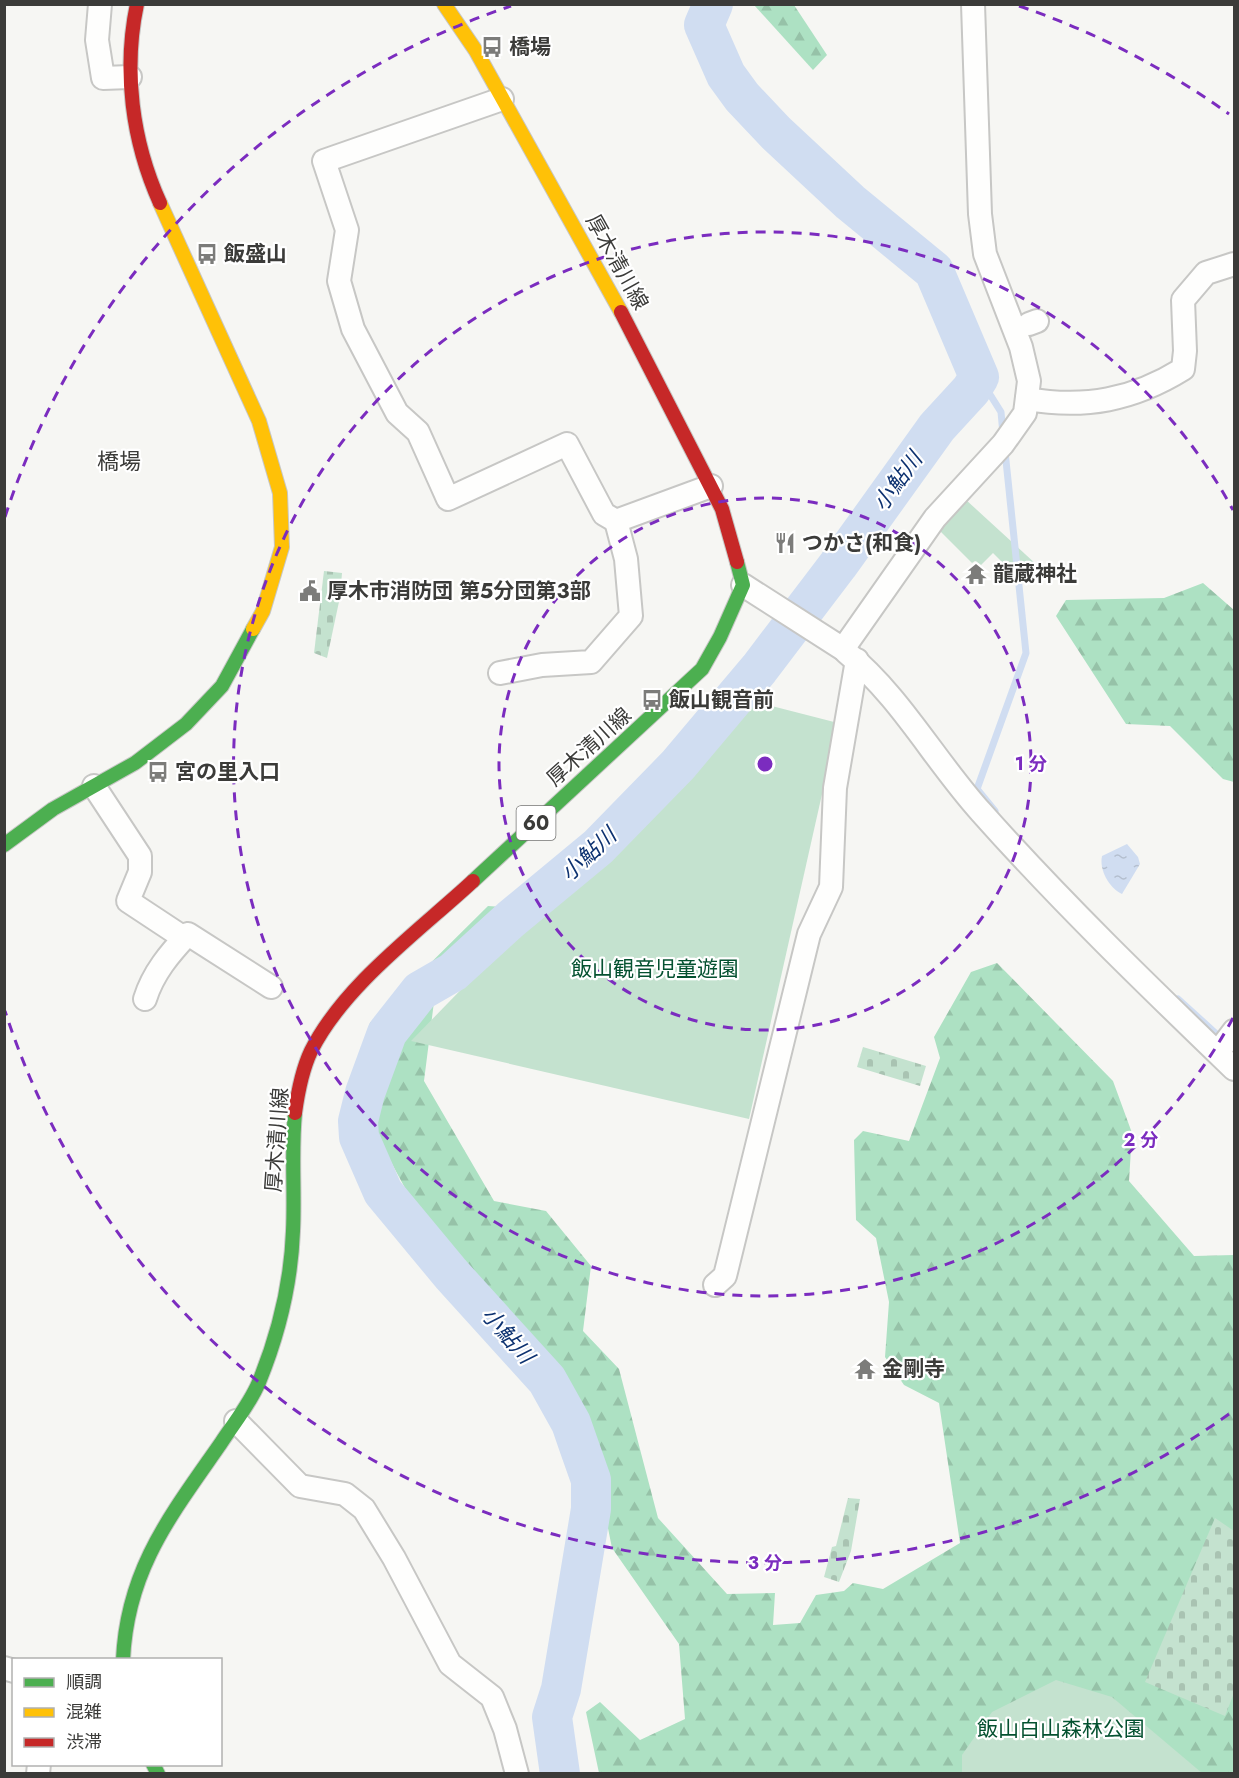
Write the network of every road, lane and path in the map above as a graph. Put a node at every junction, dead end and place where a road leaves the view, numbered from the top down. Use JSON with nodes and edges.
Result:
{"nodes":[{"id":1,"x":100,"y":4,"type":"edge"},
{"id":2,"x":137,"y":4,"type":"edge"},
{"id":3,"x":444,"y":4,"type":"edge"},
{"id":4,"x":973,"y":4,"type":"edge"},
{"id":5,"x":130,"y":77,"type":"junction"},
{"id":6,"x":502,"y":99,"type":"junction"},
{"id":7,"x":1234,"y":264,"type":"edge"},
{"id":8,"x":1027,"y":399,"type":"junction"},
{"id":9,"x":711,"y":486,"type":"junction"},
{"id":10,"x":616,"y":521,"type":"junction"},
{"id":11,"x":742,"y":585,"type":"junction"},
{"id":12,"x":843,"y":650,"type":"junction"},
{"id":13,"x":500,"y":673,"type":"dead end"},
{"id":14,"x":94,"y":786,"type":"junction"},
{"id":15,"x":4,"y":845,"type":"edge"},
{"id":16,"x":184,"y":938,"type":"junction"},
{"id":17,"x":272,"y":987,"type":"dead end"},
{"id":18,"x":145,"y":999,"type":"dead end"},
{"id":19,"x":1234,"y":1031,"type":"edge"},
{"id":20,"x":1218,"y":1052,"type":"junction"},
{"id":21,"x":1234,"y":1069,"type":"edge"},
{"id":22,"x":715,"y":1285,"type":"dead end"},
{"id":23,"x":236,"y":1421,"type":"junction"},
{"id":24,"x":123,"y":1658,"type":"edge"},
{"id":25,"x":517,"y":1773,"type":"edge"}],
"edges":[{"from":1,"to":5,"type":"street"},
{"from":2,"to":5,"type":"main road"},
{"from":3,"to":6,"type":"main road","name":"厚木清川線"},
{"from":4,"to":8,"type":"street"},
{"from":5,"to":14,"type":"main road"},
{"from":6,"to":9,"type":"main road","name":"厚木清川線"},
{"from":6,"to":10,"type":"street"},
{"from":7,"to":8,"type":"street"},
{"from":8,"to":12,"type":"street"},
{"from":9,"to":10,"type":"street"},
{"from":9,"to":11,"type":"main road","name":"厚木清川線"},
{"from":10,"to":13,"type":"street"},
{"from":11,"to":12,"type":"street"},
{"from":11,"to":23,"type":"main road","name":"厚木清川線","number":"60"},
{"from":12,"to":20,"type":"street"},
{"from":12,"to":22,"type":"street"},
{"from":14,"to":15,"type":"main road"},
{"from":14,"to":16,"type":"street"},
{"from":16,"to":17,"type":"street"},
{"from":16,"to":18,"type":"street"},
{"from":19,"to":20,"type":"street"},
{"from":20,"to":21,"type":"street"},
{"from":23,"to":24,"type":"main road","name":"厚木清川線","number":"60"},
{"from":23,"to":25,"type":"street"}]}
